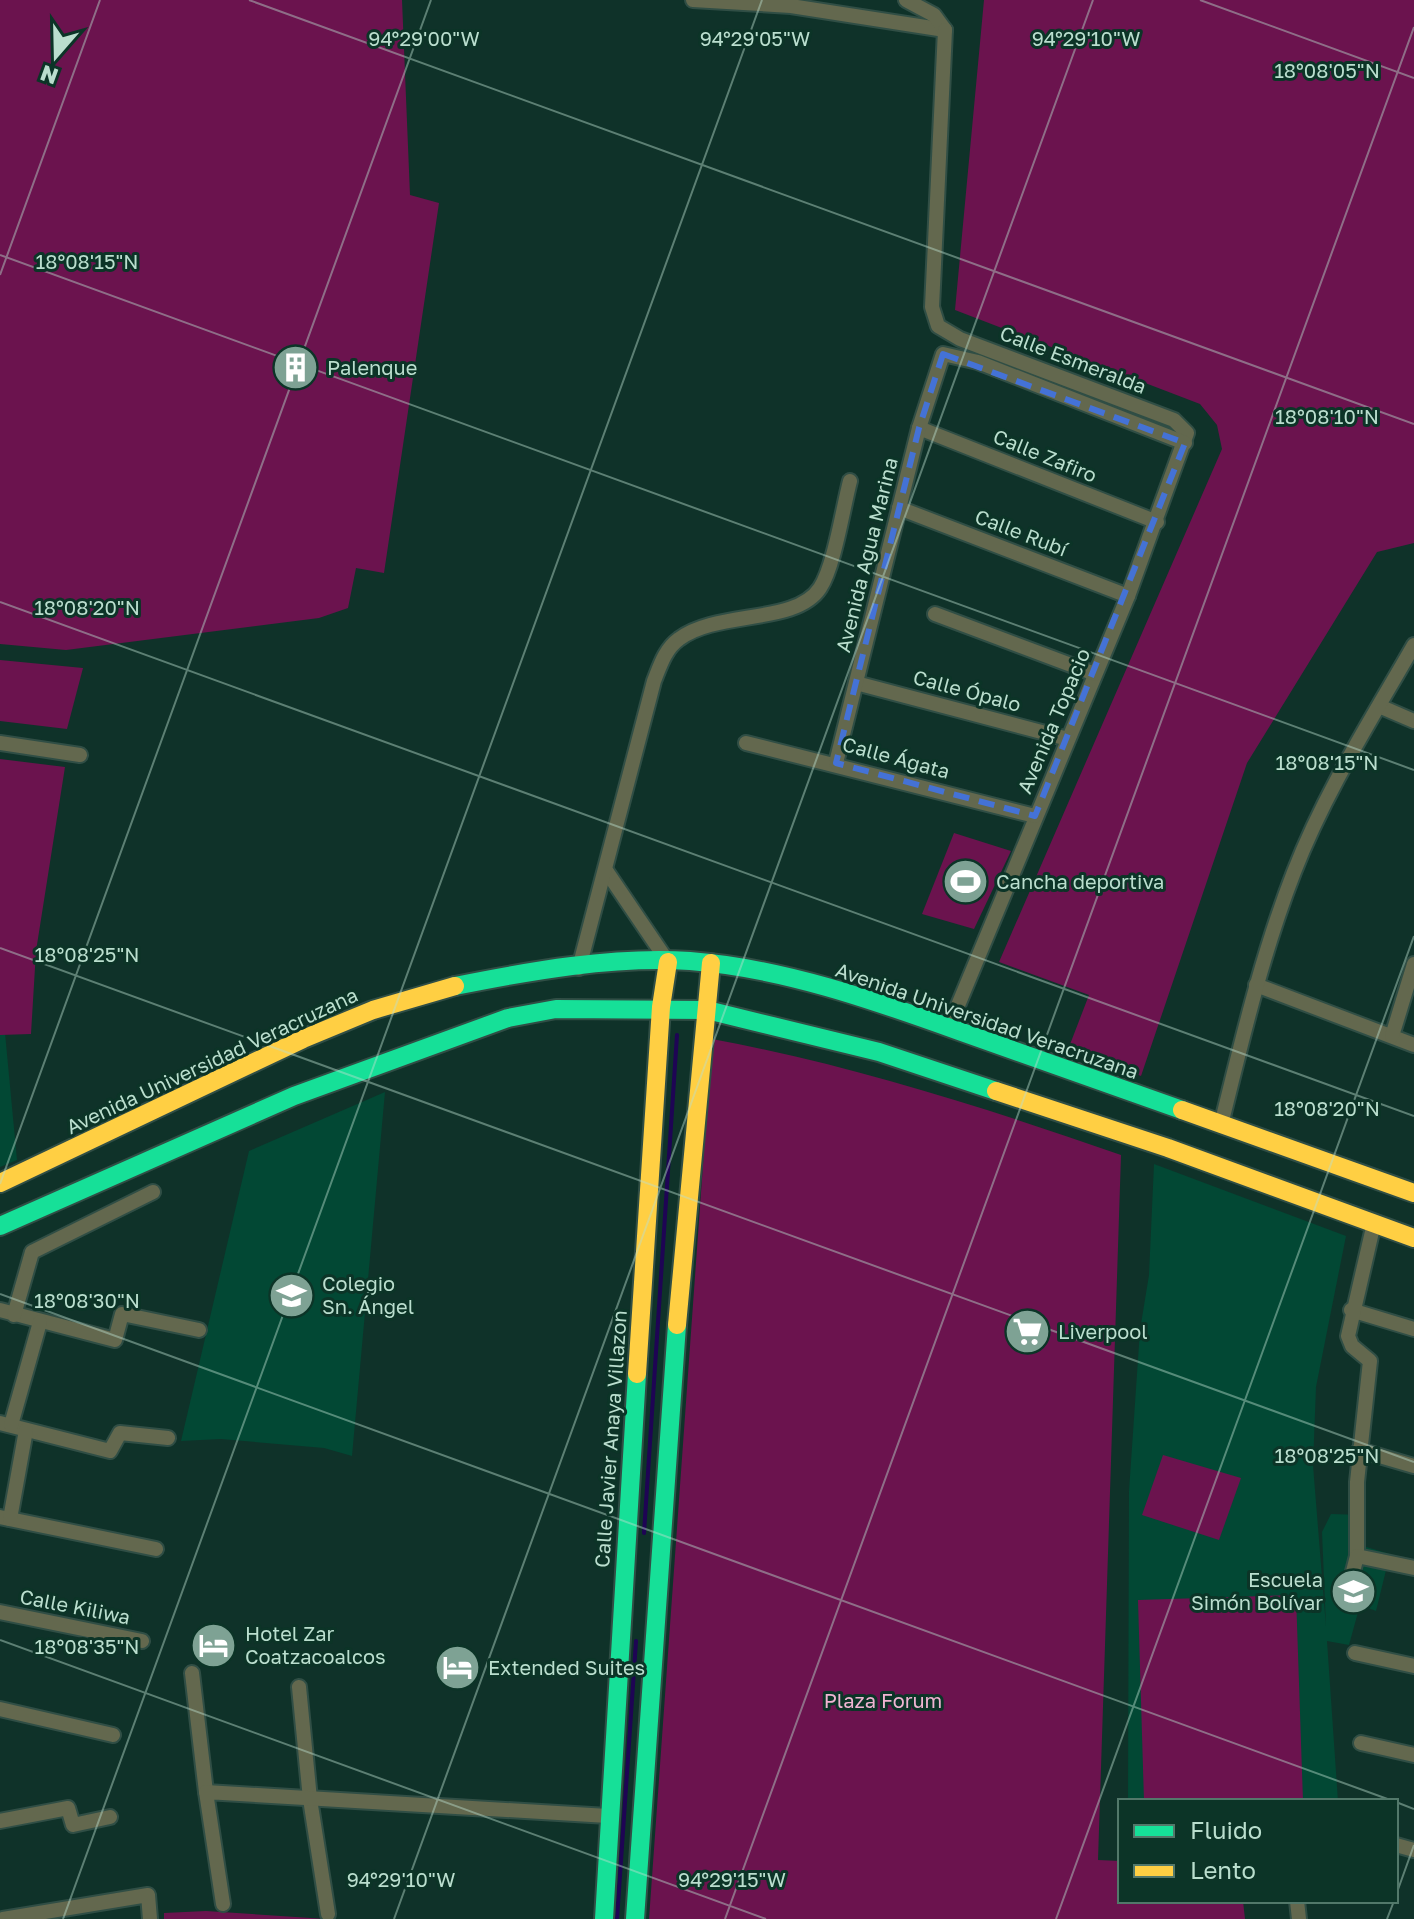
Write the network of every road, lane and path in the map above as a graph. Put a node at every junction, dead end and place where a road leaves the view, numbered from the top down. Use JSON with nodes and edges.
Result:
{"nodes":[{"id":1,"x":693,"y":0,"type":"edge"},
{"id":2,"x":906,"y":0,"type":"edge"},
{"id":3,"x":711,"y":2,"type":"edge"},
{"id":4,"x":768,"y":2,"type":"edge"},
{"id":5,"x":791,"y":3,"type":"edge"},
{"id":6,"x":945,"y":30,"type":"junction"},
{"id":7,"x":919,"y":428,"type":"junction"},
{"id":8,"x":1186,"y":436,"type":"junction"},
{"id":9,"x":850,"y":481,"type":"dead end"},
{"id":10,"x":899,"y":508,"type":"junction"},
{"id":11,"x":1157,"y":522,"type":"junction"},
{"id":12,"x":1128,"y":596,"type":"junction"},
{"id":13,"x":935,"y":614,"type":"dead end"},
{"id":14,"x":1414,"y":645,"type":"edge"},
{"id":15,"x":1095,"y":674,"type":"junction"},
{"id":16,"x":856,"y":683,"type":"junction"},
{"id":17,"x":1379,"y":706,"type":"junction"},
{"id":18,"x":1414,"y":721,"type":"edge"},
{"id":19,"x":1068,"y":739,"type":"junction"},
{"id":20,"x":0,"y":743,"type":"edge"},
{"id":21,"x":746,"y":743,"type":"dead end"},
{"id":22,"x":80,"y":755,"type":"dead end"},
{"id":23,"x":836,"y":763,"type":"junction"},
{"id":24,"x":1035,"y":816,"type":"junction"},
{"id":25,"x":607,"y":872,"type":"junction"},
{"id":26,"x":668,"y":962,"type":"junction"},
{"id":27,"x":711,"y":963,"type":"junction"},
{"id":28,"x":1414,"y":964,"type":"edge"},
{"id":29,"x":579,"y":968,"type":"junction"},
{"id":30,"x":1256,"y":985,"type":"junction"},
{"id":31,"x":661,"y":1007,"type":"junction"},
{"id":32,"x":707,"y":1010,"type":"junction"},
{"id":33,"x":949,"y":1027,"type":"junction"},
{"id":34,"x":1392,"y":1036,"type":"junction"},
{"id":35,"x":1414,"y":1045,"type":"edge"},
{"id":36,"x":1221,"y":1125,"type":"junction"},
{"id":37,"x":0,"y":1183,"type":"edge"},
{"id":38,"x":153,"y":1192,"type":"dead end"},
{"id":39,"x":1414,"y":1193,"type":"edge"},
{"id":40,"x":1374,"y":1223,"type":"junction"},
{"id":41,"x":0,"y":1226,"type":"edge"},
{"id":42,"x":1414,"y":1226,"type":"edge"},
{"id":43,"x":1414,"y":1238,"type":"edge"},
{"id":44,"x":1351,"y":1310,"type":"junction"},
{"id":45,"x":7,"y":1312,"type":"edge"},
{"id":46,"x":40,"y":1322,"type":"junction"},
{"id":47,"x":1414,"y":1329,"type":"edge"},
{"id":48,"x":199,"y":1330,"type":"dead end"},
{"id":49,"x":5,"y":1424,"type":"edge"},
{"id":50,"x":26,"y":1430,"type":"junction"},
{"id":51,"x":168,"y":1438,"type":"dead end"},
{"id":52,"x":1359,"y":1450,"type":"junction"},
{"id":53,"x":1414,"y":1466,"type":"edge"},
{"id":54,"x":5,"y":1518,"type":"edge"},
{"id":55,"x":156,"y":1549,"type":"dead end"},
{"id":56,"x":625,"y":1553,"type":"junction"},
{"id":57,"x":660,"y":1553,"type":"junction"},
{"id":58,"x":1355,"y":1559,"type":"junction"},
{"id":59,"x":1414,"y":1568,"type":"edge"},
{"id":60,"x":1348,"y":1591,"type":"dead end"},
{"id":61,"x":0,"y":1612,"type":"edge"},
{"id":62,"x":620,"y":1628,"type":"junction"},
{"id":63,"x":655,"y":1629,"type":"junction"},
{"id":64,"x":142,"y":1641,"type":"dead end"},
{"id":65,"x":1355,"y":1653,"type":"dead end"},
{"id":66,"x":1414,"y":1666,"type":"edge"},
{"id":67,"x":192,"y":1673,"type":"dead end"},
{"id":68,"x":299,"y":1687,"type":"dead end"},
{"id":69,"x":0,"y":1709,"type":"edge"},
{"id":70,"x":113,"y":1735,"type":"dead end"},
{"id":71,"x":1361,"y":1743,"type":"dead end"},
{"id":72,"x":1414,"y":1755,"type":"edge"},
{"id":73,"x":206,"y":1792,"type":"junction"},
{"id":74,"x":310,"y":1799,"type":"junction"},
{"id":75,"x":608,"y":1816,"type":"junction"},
{"id":76,"x":110,"y":1817,"type":"dead end"},
{"id":77,"x":0,"y":1821,"type":"edge"},
{"id":78,"x":223,"y":1904,"type":"dead end"},
{"id":79,"x":56,"y":1914,"type":"edge"},
{"id":80,"x":328,"y":1914,"type":"dead end"},
{"id":81,"x":3,"y":1919,"type":"edge"},
{"id":82,"x":150,"y":1919,"type":"edge"},
{"id":83,"x":604,"y":1919,"type":"edge"},
{"id":84,"x":635,"y":1919,"type":"edge"}],
"edges":[{"from":1,"to":3,"type":"street"},
{"from":2,"to":6,"type":"street"},
{"from":3,"to":4,"type":"street"},
{"from":4,"to":5,"type":"street"},
{"from":5,"to":6,"type":"street"},
{"from":6,"to":8,"type":"street","name":"Calle Esmeralda"},
{"from":7,"to":8,"type":"street","name":"Avenida Agua Marina"},
{"from":7,"to":10,"type":"street","name":"Avenida Agua Marina"},
{"from":7,"to":11,"type":"street","name":"Calle Zafiro"},
{"from":8,"to":11,"type":"street","name":"Avenida Topacio"},
{"from":9,"to":25,"type":"street"},
{"from":10,"to":12,"type":"street","name":"Calle Rubí"},
{"from":10,"to":16,"type":"street","name":"Avenida Agua Marina"},
{"from":11,"to":12,"type":"street","name":"Avenida Topacio"},
{"from":12,"to":15,"type":"street","name":"Avenida Topacio"},
{"from":13,"to":15,"type":"street"},
{"from":14,"to":17,"type":"street"},
{"from":15,"to":19,"type":"street","name":"Avenida Topacio"},
{"from":16,"to":19,"type":"street","name":"Calle Ópalo"},
{"from":16,"to":23,"type":"street","name":"Avenida Agua Marina"},
{"from":17,"to":18,"type":"street"},
{"from":17,"to":30,"type":"street"},
{"from":19,"to":24,"type":"street","name":"Avenida Topacio"},
{"from":20,"to":22,"type":"street"},
{"from":21,"to":23,"type":"street","name":"Calle Ágata"},
{"from":23,"to":24,"type":"street","name":"Calle Ágata"},
{"from":24,"to":33,"type":"street","name":"Avenida Topacio"},
{"from":25,"to":26,"type":"street"},
{"from":25,"to":29,"type":"street"},
{"from":26,"to":27,"type":"main road","name":"Avenida Universidad Veracruzana"},
{"from":26,"to":29,"type":"main road","name":"Avenida Universidad Veracruzana"},
{"from":26,"to":31,"type":"main road","name":"Calle Javier Anaya Villazon"},
{"from":27,"to":32,"type":"main road"},
{"from":27,"to":33,"type":"main road","name":"Avenida Universidad Veracruzana"},
{"from":28,"to":34,"type":"street"},
{"from":29,"to":37,"type":"main road","name":"Avenida Universidad Veracruzana"},
{"from":30,"to":34,"type":"street"},
{"from":30,"to":36,"type":"street"},
{"from":31,"to":32,"type":"main road"},
{"from":31,"to":41,"type":"main road"},
{"from":31,"to":56,"type":"main road","name":"Calle Javier Anaya Villazon"},
{"from":32,"to":40,"type":"main road"},
{"from":32,"to":57,"type":"main road"},
{"from":33,"to":36,"type":"main road","name":"Avenida Universidad Veracruzana"},
{"from":34,"to":35,"type":"street"},
{"from":36,"to":39,"type":"main road","name":"Avenida Universidad Veracruzana"},
{"from":38,"to":45,"type":"street"},
{"from":40,"to":42,"type":"main road"},
{"from":40,"to":43,"type":"main road"},
{"from":40,"to":44,"type":"street"},
{"from":44,"to":47,"type":"street"},
{"from":44,"to":52,"type":"street"},
{"from":45,"to":46,"type":"street"},
{"from":46,"to":48,"type":"street"},
{"from":46,"to":49,"type":"street"},
{"from":49,"to":50,"type":"street"},
{"from":50,"to":51,"type":"street"},
{"from":50,"to":54,"type":"street"},
{"from":52,"to":53,"type":"street"},
{"from":52,"to":58,"type":"street"},
{"from":54,"to":55,"type":"street"},
{"from":56,"to":57,"type":"main road"},
{"from":56,"to":62,"type":"main road","name":"Calle Javier Anaya Villazon"},
{"from":57,"to":63,"type":"main road"},
{"from":58,"to":59,"type":"street"},
{"from":58,"to":60,"type":"street"},
{"from":61,"to":64,"type":"street","name":"Calle Kiliwa"},
{"from":62,"to":63,"type":"main road"},
{"from":62,"to":75,"type":"main road","name":"Calle Javier Anaya Villazon"},
{"from":63,"to":84,"type":"main road"},
{"from":65,"to":66,"type":"street"},
{"from":67,"to":73,"type":"street"},
{"from":68,"to":74,"type":"street"},
{"from":69,"to":70,"type":"street"},
{"from":71,"to":72,"type":"street"},
{"from":73,"to":74,"type":"street"},
{"from":73,"to":78,"type":"street"},
{"from":74,"to":75,"type":"street"},
{"from":74,"to":80,"type":"street"},
{"from":75,"to":83,"type":"main road","name":"Calle Javier Anaya Villazon"},
{"from":76,"to":77,"type":"street"},
{"from":79,"to":81,"type":"street"},
{"from":79,"to":82,"type":"street"}]}
